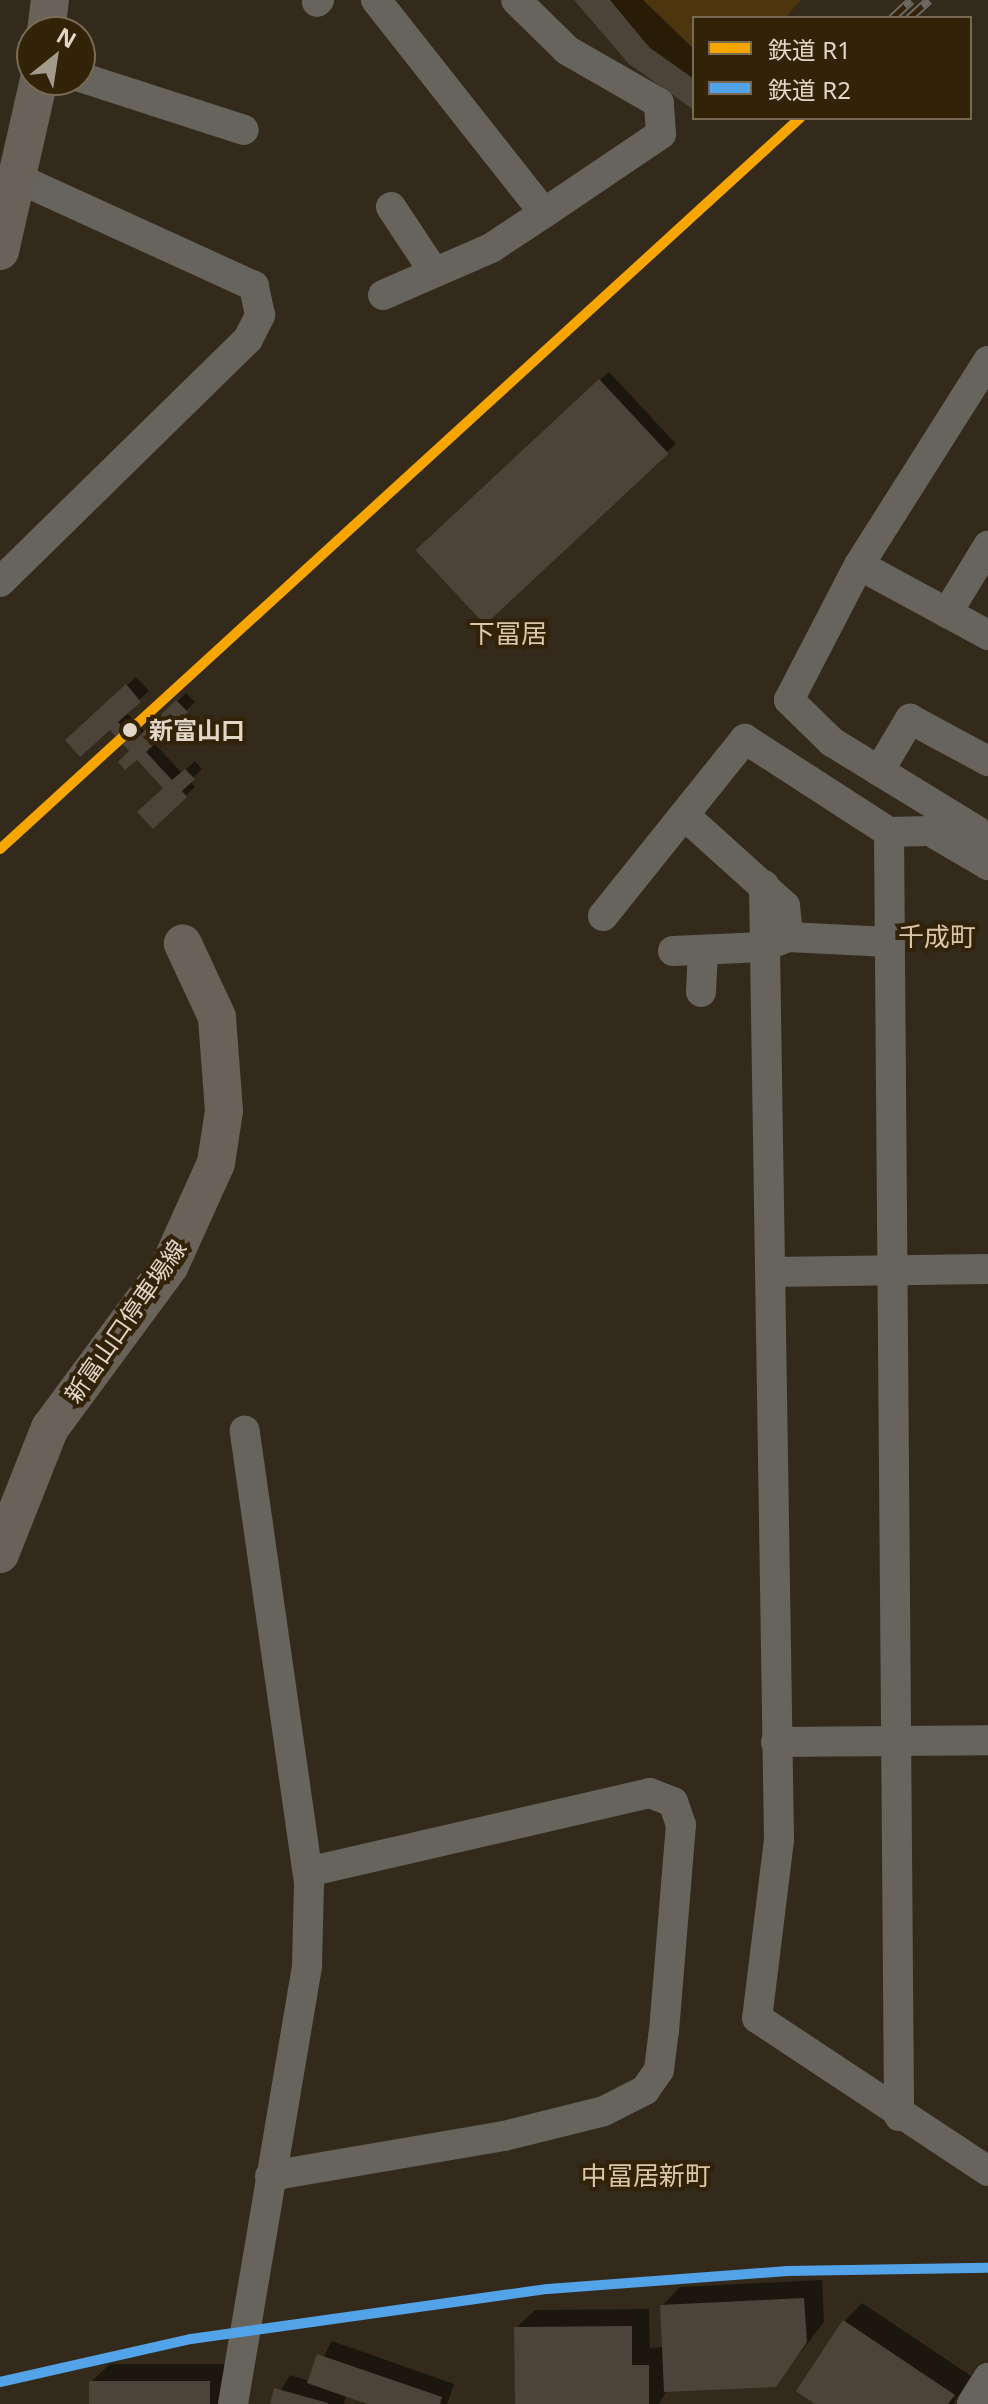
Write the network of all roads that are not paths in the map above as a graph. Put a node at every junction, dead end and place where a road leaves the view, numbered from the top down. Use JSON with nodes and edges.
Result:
{"nodes":[{"id":1,"x":376,"y":0,"type":"edge"},
{"id":2,"x":516,"y":0,"type":"edge"},
{"id":3,"x":96,"y":82,"type":"edge"},
{"id":4,"x":35,"y":96,"type":"edge"},
{"id":5,"x":244,"y":130,"type":"dead end"},
{"id":6,"x":17,"y":178,"type":"junction"},
{"id":7,"x":391,"y":207,"type":"dead end"},
{"id":8,"x":544,"y":213,"type":"junction"},
{"id":9,"x":0,"y":251,"type":"edge"},
{"id":10,"x":434,"y":272,"type":"junction"},
{"id":11,"x":383,"y":295,"type":"dead end"},
{"id":12,"x":988,"y":361,"type":"edge"},
{"id":13,"x":988,"y":546,"type":"edge"},
{"id":14,"x":859,"y":565,"type":"junction"},
{"id":15,"x":0,"y":582,"type":"edge"},
{"id":16,"x":947,"y":613,"type":"junction"},
{"id":17,"x":988,"y":635,"type":"edge"},
{"id":18,"x":988,"y":761,"type":"edge"},
{"id":19,"x":879,"y":771,"type":"junction"},
{"id":20,"x":684,"y":815,"type":"junction"},
{"id":21,"x":889,"y":832,"type":"junction"},
{"id":22,"x":603,"y":916,"type":"dead end"},
{"id":23,"x":775,"y":942,"type":"junction"},
{"id":24,"x":889,"y":942,"type":"junction"},
{"id":25,"x":183,"y":944,"type":"dead end"},
{"id":26,"x":701,"y":992,"type":"dead end"},
{"id":27,"x":988,"y":1269,"type":"edge"},
{"id":28,"x":892,"y":1270,"type":"junction"},
{"id":29,"x":771,"y":1272,"type":"junction"},
{"id":30,"x":245,"y":1431,"type":"dead end"},
{"id":31,"x":0,"y":1554,"type":"edge"},
{"id":32,"x":988,"y":1740,"type":"edge"},
{"id":33,"x":901,"y":1741,"type":"junction"},
{"id":34,"x":776,"y":1742,"type":"junction"},
{"id":35,"x":308,"y":1872,"type":"junction"},
{"id":36,"x":899,"y":2116,"type":"junction"},
{"id":37,"x":988,"y":2171,"type":"edge"},
{"id":38,"x":270,"y":2176,"type":"junction"},
{"id":39,"x":988,"y":2378,"type":"edge"},
{"id":40,"x":233,"y":2404,"type":"edge"},
{"id":41,"x":972,"y":2404,"type":"edge"}],
"edges":[{"from":1,"to":8,"type":"street"},
{"from":2,"to":8,"type":"street"},
{"from":3,"to":5,"type":"street"},
{"from":4,"to":6,"type":"main road"},
{"from":6,"to":9,"type":"main road"},
{"from":6,"to":15,"type":"street"},
{"from":7,"to":10,"type":"street"},
{"from":8,"to":10,"type":"street"},
{"from":10,"to":11,"type":"street"},
{"from":12,"to":14,"type":"street"},
{"from":13,"to":16,"type":"street"},
{"from":14,"to":16,"type":"street"},
{"from":14,"to":19,"type":"street"},
{"from":16,"to":17,"type":"street"},
{"from":18,"to":19,"type":"street"},
{"from":19,"to":21,"type":"street"},
{"from":20,"to":21,"type":"street"},
{"from":20,"to":22,"type":"street"},
{"from":20,"to":23,"type":"street"},
{"from":21,"to":24,"type":"street"},
{"from":23,"to":24,"type":"street"},
{"from":23,"to":26,"type":"street"},
{"from":23,"to":29,"type":"street"},
{"from":24,"to":28,"type":"street"},
{"from":25,"to":31,"type":"main road","name":"新富山口停車場線"},
{"from":27,"to":28,"type":"street"},
{"from":28,"to":29,"type":"street"},
{"from":28,"to":33,"type":"street"},
{"from":29,"to":34,"type":"street"},
{"from":30,"to":35,"type":"street"},
{"from":32,"to":33,"type":"street"},
{"from":33,"to":34,"type":"street"},
{"from":33,"to":36,"type":"street"},
{"from":34,"to":36,"type":"street"},
{"from":35,"to":38,"type":"street"},
{"from":35,"to":38,"type":"street"},
{"from":36,"to":37,"type":"street"},
{"from":38,"to":40,"type":"street"},
{"from":39,"to":41,"type":"street"}]}
